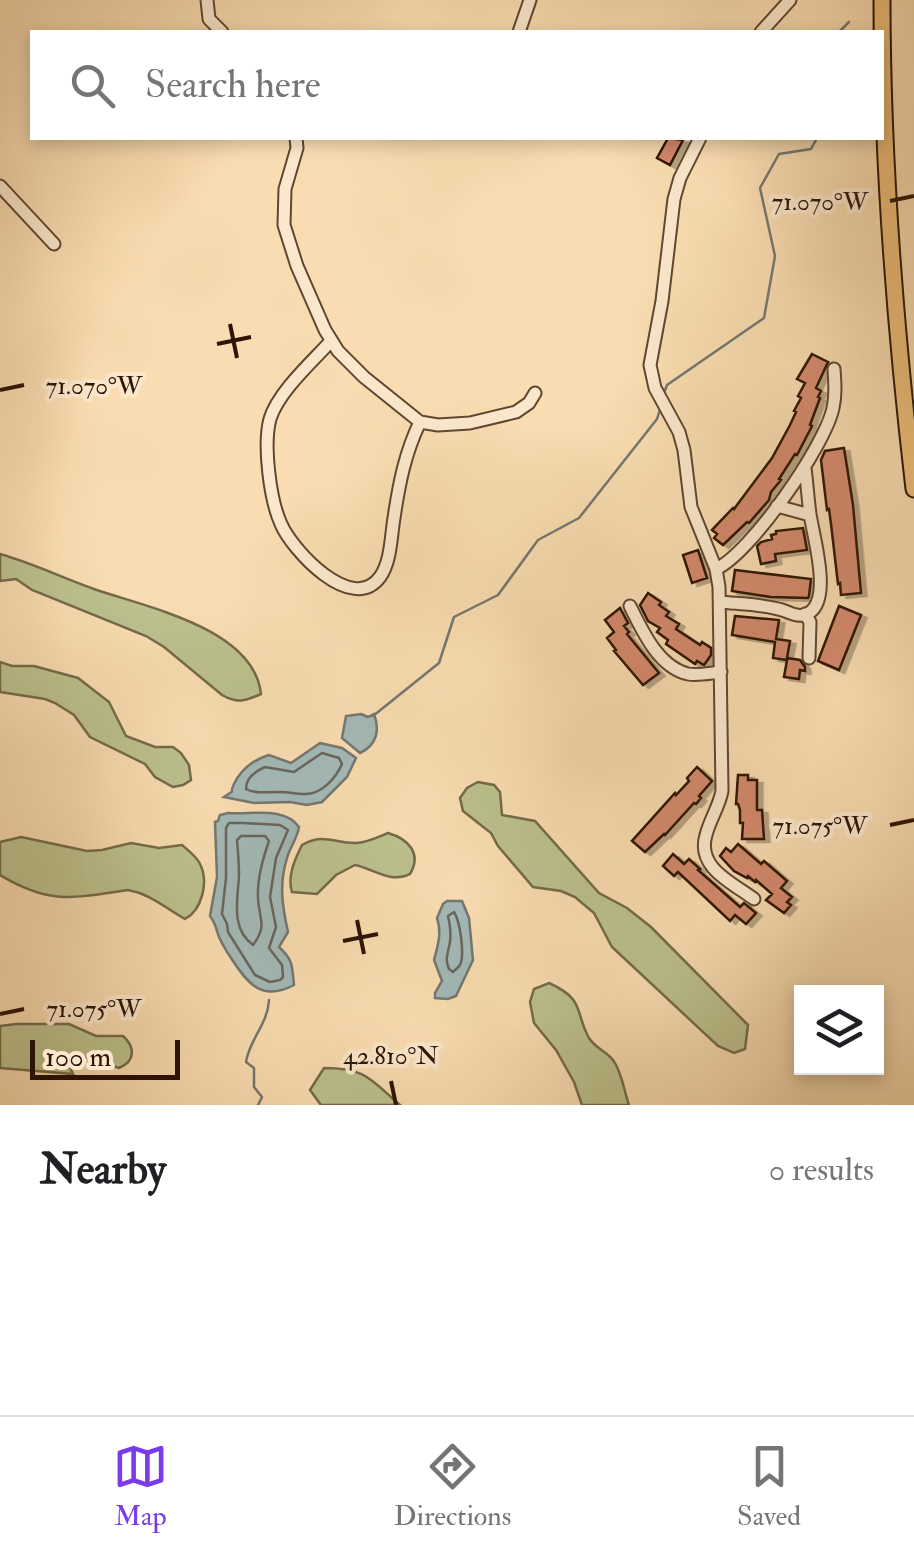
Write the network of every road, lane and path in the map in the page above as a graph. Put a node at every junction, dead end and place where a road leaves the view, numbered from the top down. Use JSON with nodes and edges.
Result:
{"nodes":[{"id":1,"x":530,"y":0,"type":"edge"},
{"id":2,"x":790,"y":0,"type":"edge"},
{"id":3,"x":882,"y":0,"type":"edge"},
{"id":4,"x":207,"y":6,"type":"edge"},
{"id":5,"x":220,"y":30,"type":"edge"},
{"id":6,"x":520,"y":30,"type":"edge"},
{"id":7,"x":763,"y":30,"type":"edge"},
{"id":8,"x":883,"y":30,"type":"edge"},
{"id":9,"x":884,"y":109,"type":"edge"},
{"id":10,"x":296,"y":140,"type":"edge"},
{"id":11,"x":699,"y":140,"type":"edge"},
{"id":12,"x":0,"y":186,"type":"edge"},
{"id":13,"x":54,"y":244,"type":"dead end"},
{"id":14,"x":331,"y":340,"type":"junction"},
{"id":15,"x":834,"y":369,"type":"dead end"},
{"id":16,"x":535,"y":394,"type":"dead end"},
{"id":17,"x":420,"y":422,"type":"junction"},
{"id":18,"x":805,"y":468,"type":"junction"},
{"id":19,"x":914,"y":489,"type":"edge"},
{"id":20,"x":778,"y":506,"type":"junction"},
{"id":21,"x":810,"y":515,"type":"junction"},
{"id":22,"x":716,"y":569,"type":"junction"},
{"id":23,"x":720,"y":602,"type":"junction"},
{"id":24,"x":630,"y":606,"type":"dead end"},
{"id":25,"x":805,"y":614,"type":"junction"},
{"id":26,"x":809,"y":658,"type":"dead end"},
{"id":27,"x":721,"y":672,"type":"junction"},
{"id":28,"x":754,"y":899,"type":"dead end"}],
"edges":[{"from":1,"to":6,"type":"street"},
{"from":2,"to":7,"type":"street"},
{"from":3,"to":8,"type":"highway"},
{"from":4,"to":5,"type":"street"},
{"from":9,"to":19,"type":"highway"},
{"from":10,"to":14,"type":"street"},
{"from":11,"to":22,"type":"street"},
{"from":12,"to":13,"type":"street"},
{"from":14,"to":17,"type":"street"},
{"from":14,"to":17,"type":"street"},
{"from":15,"to":18,"type":"street"},
{"from":16,"to":17,"type":"street"},
{"from":18,"to":20,"type":"street"},
{"from":18,"to":21,"type":"street"},
{"from":20,"to":21,"type":"street"},
{"from":20,"to":22,"type":"street"},
{"from":21,"to":25,"type":"street"},
{"from":22,"to":23,"type":"street"},
{"from":23,"to":25,"type":"street"},
{"from":23,"to":27,"type":"street"},
{"from":24,"to":27,"type":"street"},
{"from":25,"to":26,"type":"street"},
{"from":27,"to":28,"type":"street"}]}
